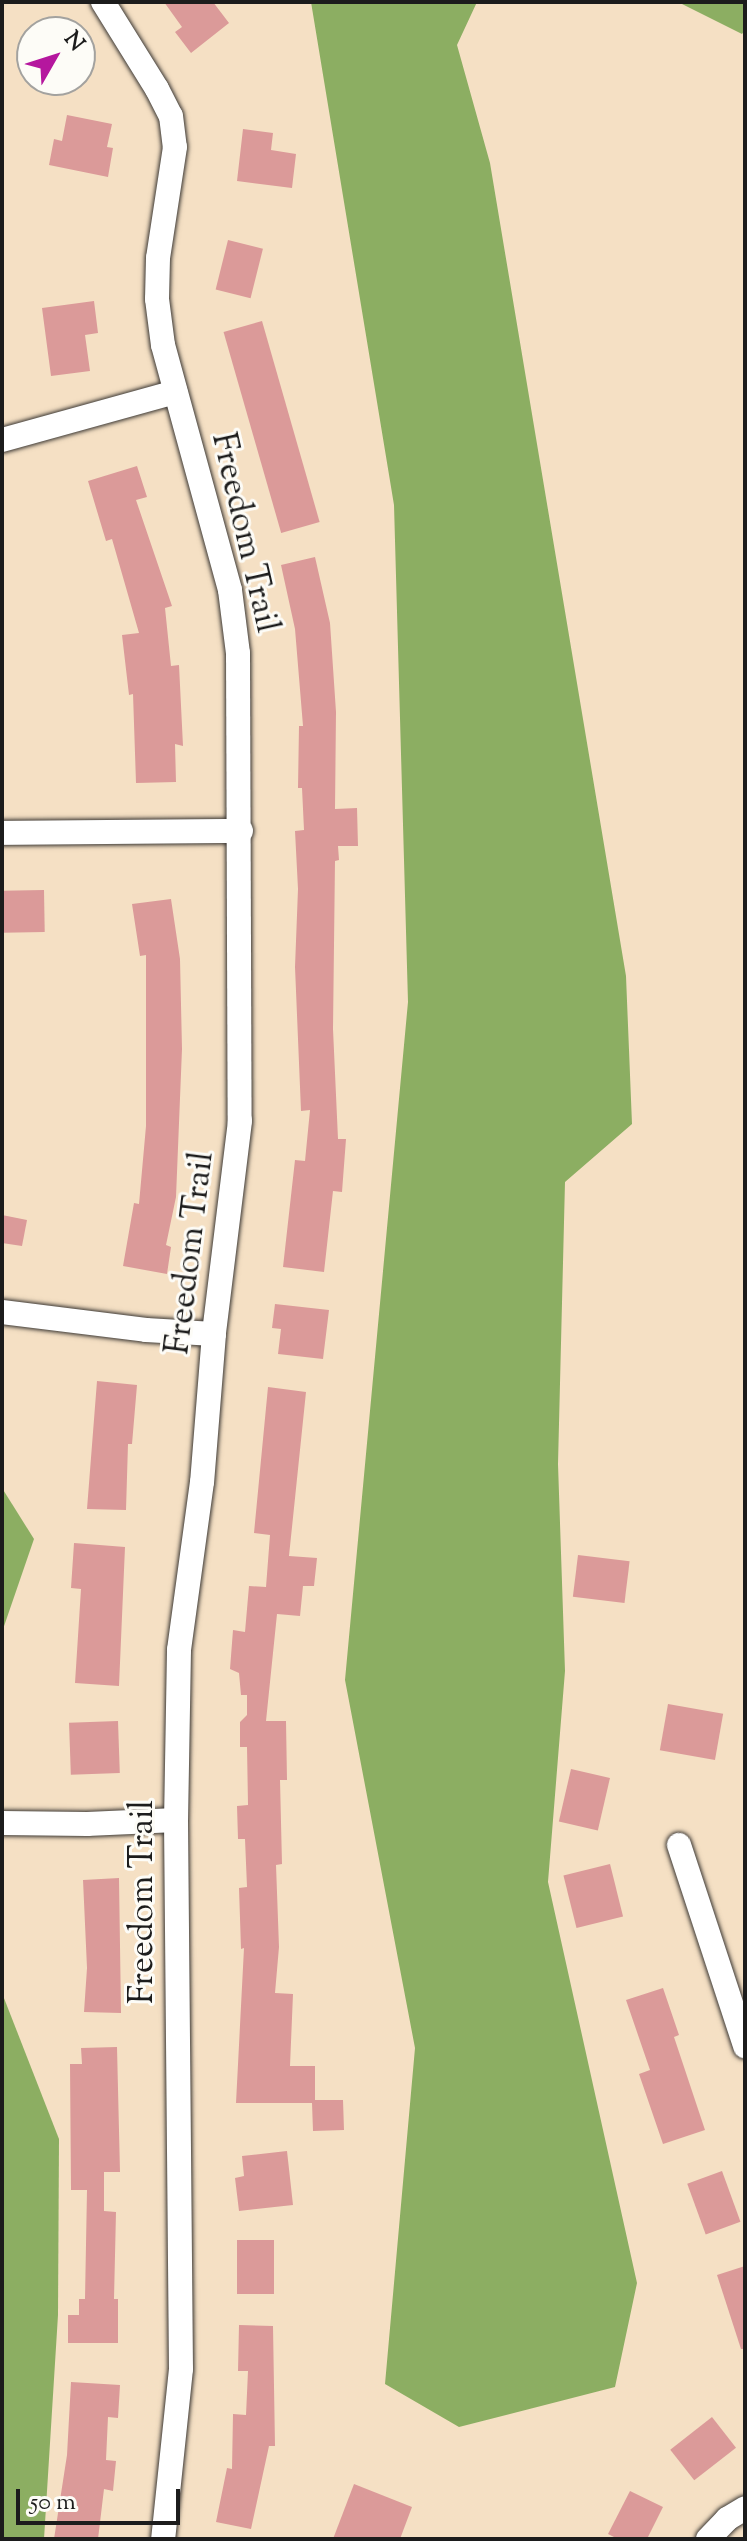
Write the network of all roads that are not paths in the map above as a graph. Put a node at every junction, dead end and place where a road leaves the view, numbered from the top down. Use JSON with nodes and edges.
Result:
{"nodes":[{"id":1,"x":103,"y":2,"type":"edge"},
{"id":2,"x":175,"y":392,"type":"junction"},
{"id":3,"x":2,"y":440,"type":"edge"},
{"id":4,"x":241,"y":831,"type":"junction"},
{"id":5,"x":2,"y":833,"type":"edge"},
{"id":6,"x":2,"y":1312,"type":"edge"},
{"id":7,"x":214,"y":1334,"type":"junction"},
{"id":8,"x":176,"y":1820,"type":"junction"},
{"id":9,"x":2,"y":1823,"type":"edge"},
{"id":10,"x":679,"y":1845,"type":"dead end"},
{"id":11,"x":745,"y":2046,"type":"edge"},
{"id":12,"x":745,"y":2508,"type":"edge"},
{"id":13,"x":163,"y":2539,"type":"edge"},
{"id":14,"x":708,"y":2539,"type":"edge"}],
"edges":[{"from":1,"to":2,"type":"street","name":"Freedom Trail"},
{"from":2,"to":3,"type":"street"},
{"from":2,"to":4,"type":"street","name":"Freedom Trail"},
{"from":4,"to":5,"type":"street"},
{"from":4,"to":7,"type":"street","name":"Freedom Trail"},
{"from":6,"to":7,"type":"street"},
{"from":7,"to":8,"type":"street","name":"Freedom Trail"},
{"from":8,"to":9,"type":"street"},
{"from":8,"to":13,"type":"street","name":"Freedom Trail"},
{"from":10,"to":11,"type":"street"},
{"from":12,"to":14,"type":"street"}]}
